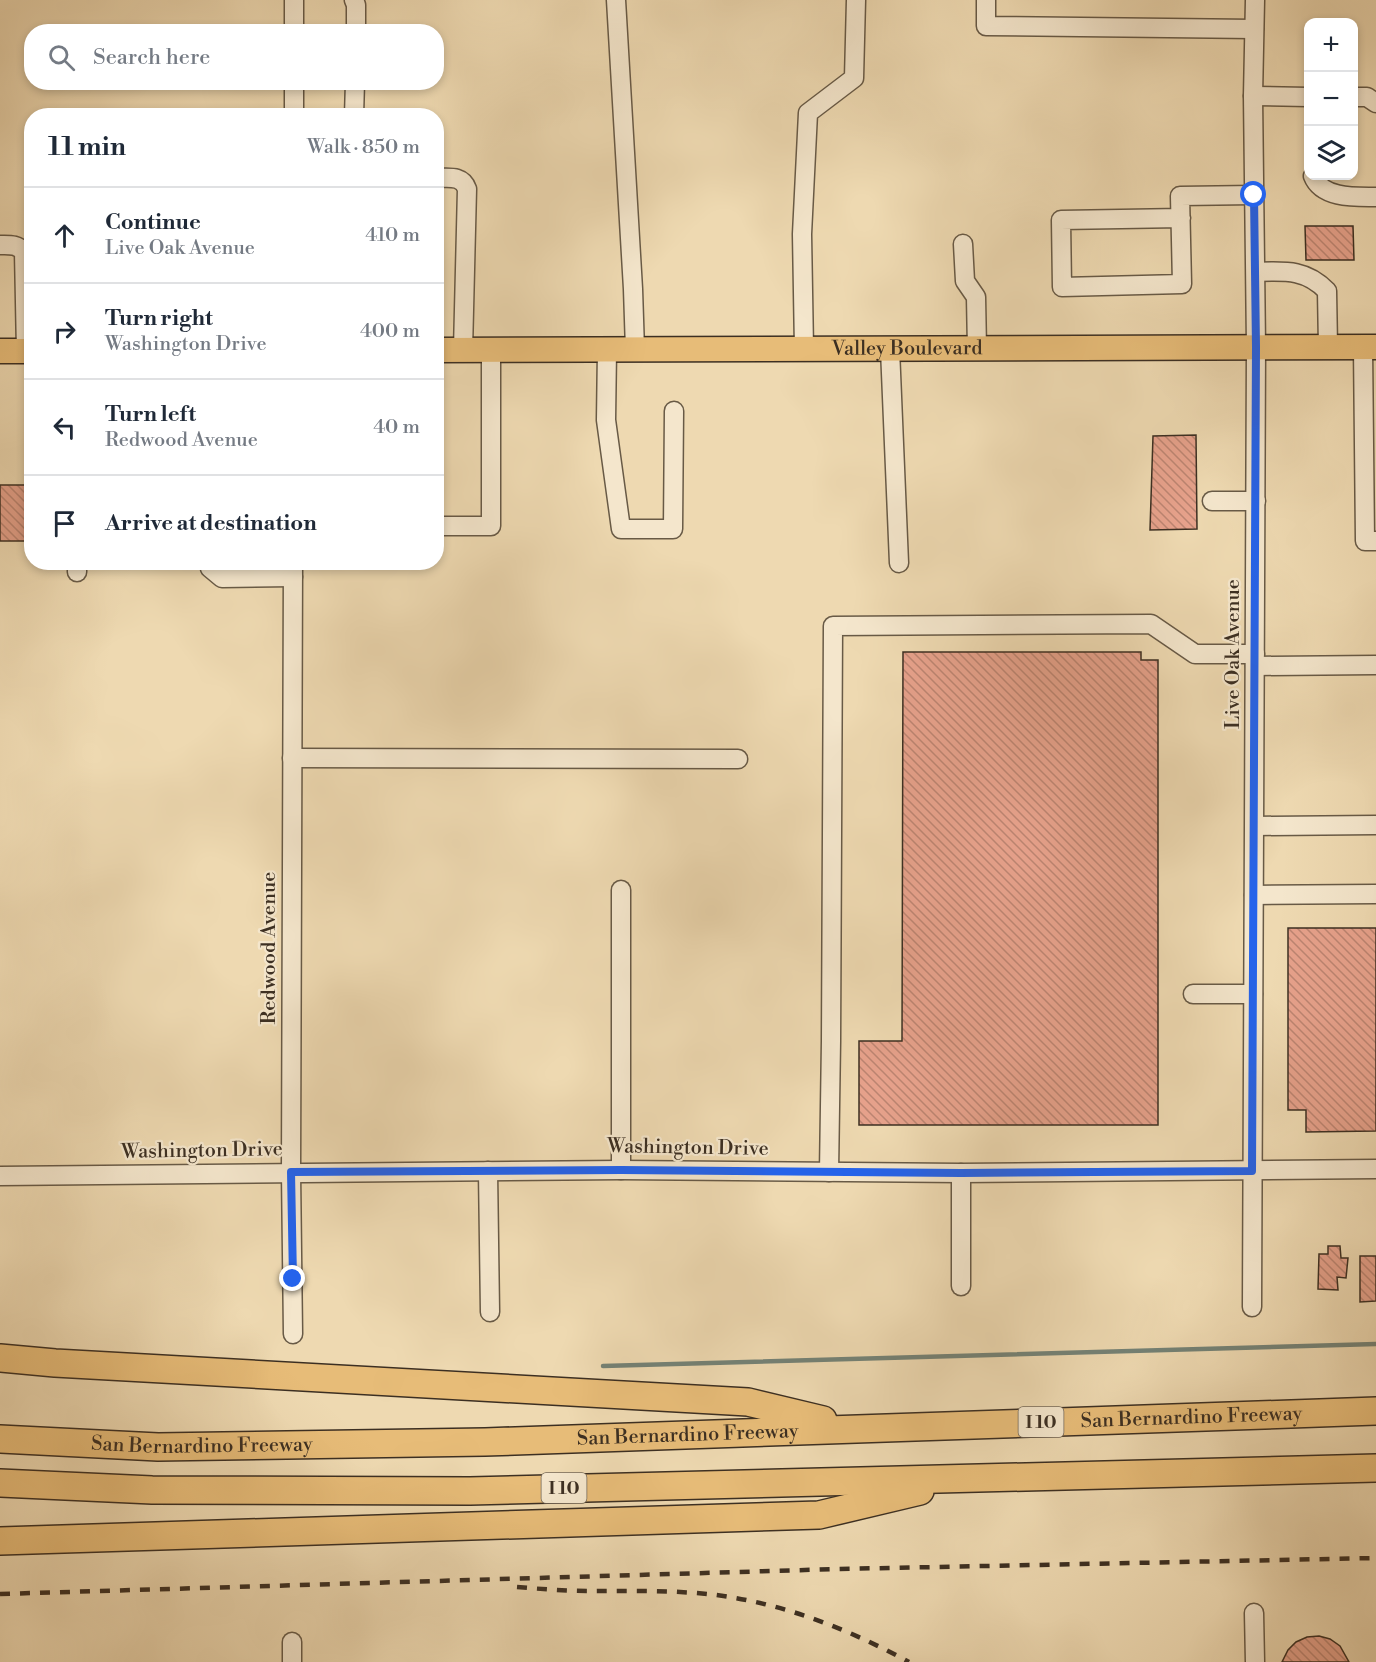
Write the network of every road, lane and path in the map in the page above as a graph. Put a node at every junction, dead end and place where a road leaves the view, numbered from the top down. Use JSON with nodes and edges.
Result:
{"nodes":[{"id":1,"x":294,"y":0,"type":"edge"},
{"id":2,"x":354,"y":0,"type":"edge"},
{"id":3,"x":616,"y":0,"type":"edge"},
{"id":4,"x":856,"y":0,"type":"edge"},
{"id":5,"x":986,"y":0,"type":"edge"},
{"id":6,"x":1254,"y":0,"type":"edge"},
{"id":7,"x":294,"y":24,"type":"edge"},
{"id":8,"x":356,"y":24,"type":"edge"},
{"id":9,"x":1254,"y":29,"type":"junction"},
{"id":10,"x":294,"y":90,"type":"edge"},
{"id":11,"x":355,"y":90,"type":"edge"},
{"id":12,"x":1253,"y":96,"type":"junction"},
{"id":13,"x":1304,"y":97,"type":"edge"},
{"id":14,"x":1358,"y":97,"type":"edge"},
{"id":15,"x":1376,"y":103,"type":"edge"},
{"id":16,"x":294,"y":108,"type":"edge"},
{"id":17,"x":354,"y":108,"type":"edge"},
{"id":18,"x":444,"y":178,"type":"edge"},
{"id":19,"x":1315,"y":180,"type":"edge"},
{"id":20,"x":1254,"y":195,"type":"junction"},
{"id":21,"x":1376,"y":197,"type":"edge"},
{"id":22,"x":1181,"y":218,"type":"junction"},
{"id":23,"x":963,"y":244,"type":"dead end"},
{"id":24,"x":0,"y":245,"type":"edge"},
{"id":25,"x":24,"y":252,"type":"edge"},
{"id":26,"x":1256,"y":272,"type":"junction"},
{"id":27,"x":1256,"y":347,"type":"junction"},
{"id":28,"x":1328,"y":347,"type":"junction"},
{"id":29,"x":1370,"y":347,"type":"edge"},
{"id":30,"x":804,"y":349,"type":"junction"},
{"id":31,"x":890,"y":349,"type":"junction"},
{"id":32,"x":977,"y":349,"type":"junction"},
{"id":33,"x":444,"y":350,"type":"edge"},
{"id":34,"x":463,"y":350,"type":"junction"},
{"id":35,"x":491,"y":350,"type":"junction"},
{"id":36,"x":607,"y":350,"type":"junction"},
{"id":37,"x":635,"y":350,"type":"junction"},
{"id":38,"x":0,"y":351,"type":"edge"},
{"id":39,"x":24,"y":351,"type":"edge"},
{"id":40,"x":674,"y":411,"type":"dead end"},
{"id":41,"x":1212,"y":501,"type":"dead end"},
{"id":42,"x":1256,"y":501,"type":"junction"},
{"id":43,"x":444,"y":526,"type":"edge"},
{"id":44,"x":1376,"y":541,"type":"edge"},
{"id":45,"x":899,"y":563,"type":"dead end"},
{"id":46,"x":212,"y":570,"type":"edge"},
{"id":47,"x":293,"y":570,"type":"edge"},
{"id":48,"x":1255,"y":660,"type":"junction"},
{"id":49,"x":1376,"y":665,"type":"edge"},
{"id":50,"x":292,"y":758,"type":"junction"},
{"id":51,"x":738,"y":759,"type":"dead end"},
{"id":52,"x":1376,"y":825,"type":"edge"},
{"id":53,"x":1255,"y":826,"type":"junction"},
{"id":54,"x":621,"y":890,"type":"dead end"},
{"id":55,"x":1376,"y":894,"type":"edge"},
{"id":56,"x":1254,"y":895,"type":"junction"},
{"id":57,"x":1192,"y":994,"type":"dead end"},
{"id":58,"x":1253,"y":994,"type":"junction"},
{"id":59,"x":1376,"y":1169,"type":"edge"},
{"id":60,"x":621,"y":1170,"type":"junction"},
{"id":61,"x":488,"y":1171,"type":"junction"},
{"id":62,"x":1252,"y":1171,"type":"junction"},
{"id":63,"x":291,"y":1172,"type":"junction"},
{"id":64,"x":829,"y":1172,"type":"junction"},
{"id":65,"x":961,"y":1173,"type":"junction"},
{"id":66,"x":0,"y":1176,"type":"edge"},
{"id":67,"x":961,"y":1286,"type":"dead end"},
{"id":68,"x":1252,"y":1308,"type":"dead end"},
{"id":69,"x":490,"y":1312,"type":"dead end"},
{"id":70,"x":293,"y":1334,"type":"dead end"},
{"id":71,"x":0,"y":1358,"type":"edge"},
{"id":72,"x":1376,"y":1411,"type":"edge"},
{"id":73,"x":859,"y":1428,"type":"junction"},
{"id":74,"x":0,"y":1439,"type":"edge"},
{"id":75,"x":1376,"y":1468,"type":"edge"},
{"id":76,"x":976,"y":1478,"type":"junction"},
{"id":77,"x":0,"y":1483,"type":"edge"},
{"id":78,"x":0,"y":1541,"type":"edge"},
{"id":79,"x":1254,"y":1613,"type":"dead end"},
{"id":80,"x":292,"y":1642,"type":"dead end"},
{"id":81,"x":292,"y":1662,"type":"edge"},
{"id":82,"x":1255,"y":1662,"type":"edge"}],
"edges":[{"from":1,"to":7,"type":"street"},
{"from":2,"to":8,"type":"street"},
{"from":3,"to":37,"type":"street"},
{"from":4,"to":30,"type":"street"},
{"from":5,"to":9,"type":"street"},
{"from":6,"to":9,"type":"street","name":"Live Oak Avenue"},
{"from":9,"to":12,"type":"street","name":"Live Oak Avenue"},
{"from":10,"to":16,"type":"street"},
{"from":11,"to":17,"type":"street"},
{"from":12,"to":13,"type":"street"},
{"from":12,"to":20,"type":"street","name":"Live Oak Avenue"},
{"from":14,"to":15,"type":"street"},
{"from":18,"to":34,"type":"street"},
{"from":19,"to":21,"type":"street"},
{"from":20,"to":22,"type":"street"},
{"from":20,"to":26,"type":"street","name":"Live Oak Avenue"},
{"from":22,"to":22,"type":"street"},
{"from":23,"to":32,"type":"street"},
{"from":24,"to":25,"type":"street"},
{"from":26,"to":27,"type":"street","name":"Live Oak Avenue"},
{"from":26,"to":28,"type":"street"},
{"from":27,"to":28,"type":"main road","name":"Valley Boulevard"},
{"from":27,"to":32,"type":"main road","name":"Valley Boulevard"},
{"from":27,"to":42,"type":"street","name":"Live Oak Avenue"},
{"from":28,"to":29,"type":"main road","name":"Valley Boulevard"},
{"from":29,"to":44,"type":"street"},
{"from":30,"to":31,"type":"main road","name":"Valley Boulevard"},
{"from":30,"to":37,"type":"main road","name":"Valley Boulevard"},
{"from":31,"to":32,"type":"main road","name":"Valley Boulevard"},
{"from":31,"to":45,"type":"street"},
{"from":33,"to":34,"type":"main road","name":"Valley Boulevard"},
{"from":34,"to":35,"type":"main road","name":"Valley Boulevard"},
{"from":35,"to":36,"type":"main road","name":"Valley Boulevard"},
{"from":35,"to":43,"type":"street"},
{"from":36,"to":37,"type":"main road","name":"Valley Boulevard"},
{"from":36,"to":40,"type":"street"},
{"from":38,"to":39,"type":"main road"},
{"from":41,"to":42,"type":"street"},
{"from":42,"to":48,"type":"street","name":"Live Oak Avenue"},
{"from":46,"to":47,"type":"street"},
{"from":47,"to":50,"type":"street","name":"Redwood Avenue"},
{"from":48,"to":49,"type":"street"},
{"from":48,"to":53,"type":"street","name":"Live Oak Avenue"},
{"from":48,"to":64,"type":"street"},
{"from":50,"to":51,"type":"street"},
{"from":50,"to":63,"type":"street","name":"Redwood Avenue"},
{"from":52,"to":53,"type":"street"},
{"from":53,"to":56,"type":"street","name":"Live Oak Avenue"},
{"from":54,"to":60,"type":"street"},
{"from":55,"to":56,"type":"street"},
{"from":56,"to":58,"type":"street","name":"Live Oak Avenue"},
{"from":57,"to":58,"type":"street"},
{"from":58,"to":62,"type":"street","name":"Live Oak Avenue"},
{"from":59,"to":62,"type":"street","name":"Washington Drive"},
{"from":60,"to":61,"type":"street","name":"Washington Drive"},
{"from":60,"to":64,"type":"street","name":"Washington Drive"},
{"from":61,"to":63,"type":"street","name":"Washington Drive"},
{"from":61,"to":69,"type":"street"},
{"from":62,"to":65,"type":"street","name":"Washington Drive"},
{"from":62,"to":68,"type":"street","name":"Live Oak Avenue"},
{"from":63,"to":66,"type":"street","name":"Washington Drive"},
{"from":63,"to":70,"type":"street","name":"Redwood Avenue"},
{"from":64,"to":65,"type":"street","name":"Washington Drive"},
{"from":65,"to":67,"type":"street"},
{"from":71,"to":73,"type":"highway"},
{"from":72,"to":73,"type":"highway","name":"San Bernardino Freeway","number":"I 10"},
{"from":73,"to":74,"type":"highway","name":"San Bernardino Freeway","number":"I 10"},
{"from":75,"to":76,"type":"highway","number":"I 10"},
{"from":76,"to":77,"type":"highway","number":"I 10"},
{"from":76,"to":78,"type":"highway"},
{"from":79,"to":82,"type":"street"},
{"from":80,"to":81,"type":"street"}]}
